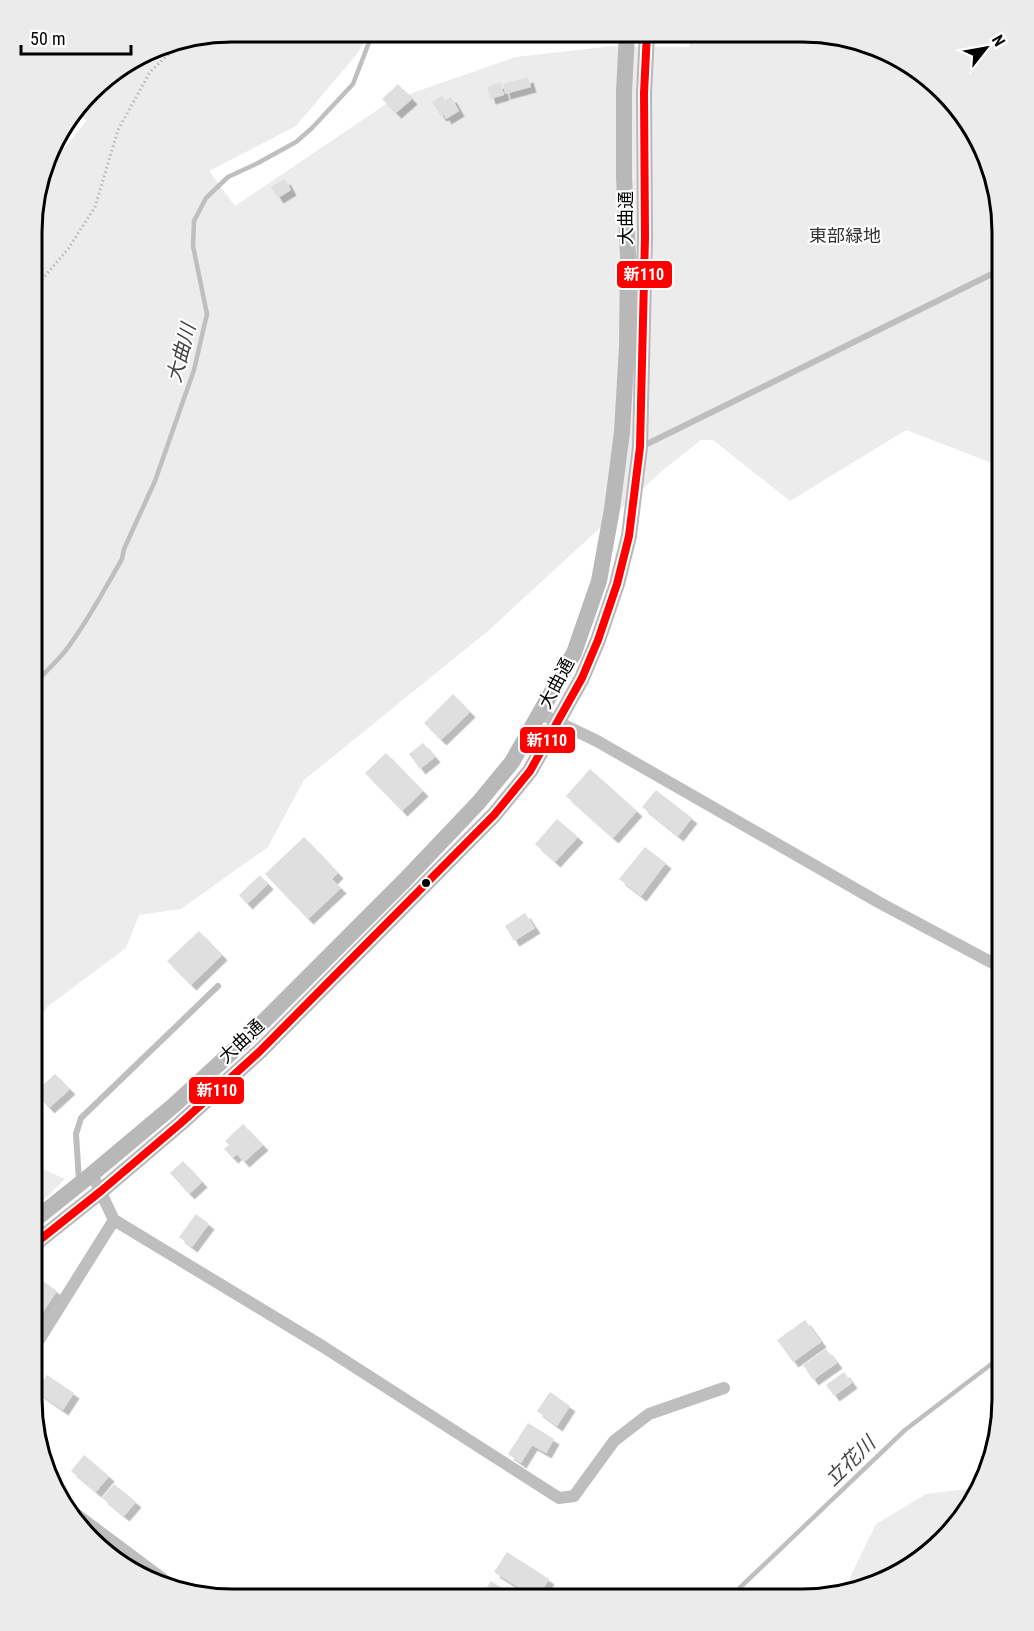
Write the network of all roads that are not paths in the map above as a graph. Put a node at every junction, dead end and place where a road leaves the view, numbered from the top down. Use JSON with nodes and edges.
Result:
{"nodes":[{"id":1,"x":627,"y":42,"type":"edge"},
{"id":2,"x":647,"y":42,"type":"edge"},
{"id":3,"x":992,"y":274,"type":"edge"},
{"id":4,"x":640,"y":447,"type":"junction"},
{"id":5,"x":541,"y":714,"type":"junction"},
{"id":6,"x":558,"y":721,"type":"junction"},
{"id":7,"x":992,"y":963,"type":"edge"},
{"id":8,"x":218,"y":986,"type":"dead end"},
{"id":9,"x":86,"y":1179,"type":"junction"},
{"id":10,"x":101,"y":1191,"type":"junction"},
{"id":11,"x":42,"y":1214,"type":"edge"},
{"id":12,"x":114,"y":1220,"type":"junction"},
{"id":13,"x":42,"y":1238,"type":"edge"},
{"id":14,"x":42,"y":1335,"type":"edge"},
{"id":15,"x":724,"y":1388,"type":"dead end"},
{"id":16,"x":90,"y":1524,"type":"edge"},
{"id":17,"x":155,"y":1573,"type":"edge"}],
"edges":[{"from":1,"to":5,"type":"street","name":"大曲通"},
{"from":2,"to":4,"type":"street","name":"大曲通"},
{"from":3,"to":4,"type":"lane"},
{"from":4,"to":6,"type":"street","name":"大曲通"},
{"from":5,"to":6,"type":"street"},
{"from":5,"to":9,"type":"street","name":"大曲通"},
{"from":6,"to":7,"type":"street"},
{"from":6,"to":10,"type":"street","name":"大曲通"},
{"from":8,"to":9,"type":"lane"},
{"from":9,"to":10,"type":"street"},
{"from":9,"to":11,"type":"street","name":"大曲通"},
{"from":10,"to":12,"type":"street"},
{"from":10,"to":13,"type":"street","name":"大曲通"},
{"from":12,"to":14,"type":"street"},
{"from":12,"to":15,"type":"street"},
{"from":16,"to":17,"type":"street"}]}
